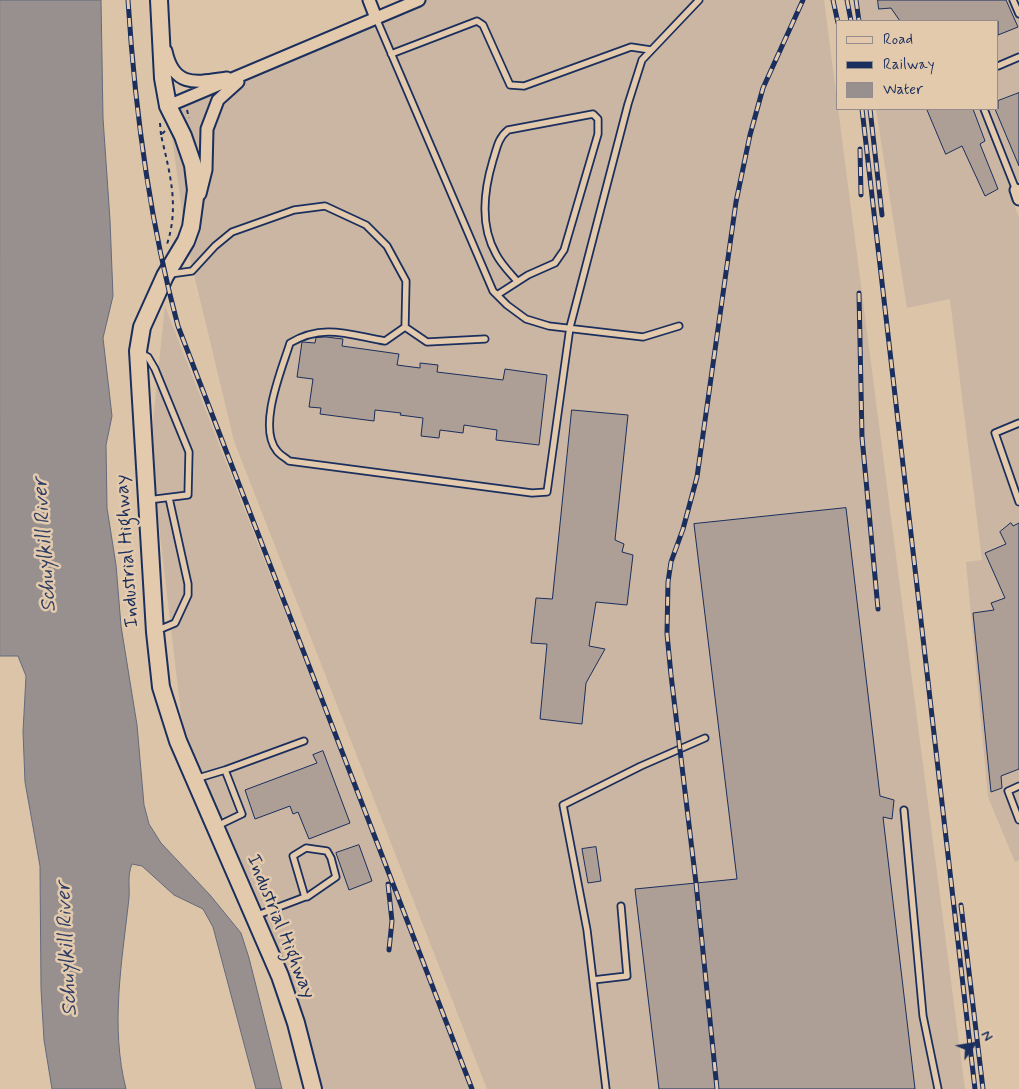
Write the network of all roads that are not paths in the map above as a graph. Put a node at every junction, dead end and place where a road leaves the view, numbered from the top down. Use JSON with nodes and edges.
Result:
{"nodes":[{"id":1,"x":159,"y":0,"type":"edge"},
{"id":2,"x":369,"y":0,"type":"edge"},
{"id":3,"x":419,"y":0,"type":"edge"},
{"id":4,"x":699,"y":0,"type":"edge"},
{"id":5,"x":1013,"y":0,"type":"edge"},
{"id":6,"x":1019,"y":14,"type":"edge"},
{"id":7,"x":376,"y":18,"type":"junction"},
{"id":8,"x":160,"y":24,"type":"junction"},
{"id":9,"x":651,"y":50,"type":"junction"},
{"id":10,"x":391,"y":54,"type":"junction"},
{"id":11,"x":1019,"y":57,"type":"edge"},
{"id":12,"x":999,"y":66,"type":"edge"},
{"id":13,"x":244,"y":76,"type":"junction"},
{"id":14,"x":168,"y":106,"type":"junction"},
{"id":15,"x":984,"y":110,"type":"edge"},
{"id":16,"x":1018,"y":194,"type":"edge"},
{"id":17,"x":191,"y":227,"type":"junction"},
{"id":18,"x":165,"y":274,"type":"junction"},
{"id":19,"x":517,"y":281,"type":"junction"},
{"id":20,"x":497,"y":295,"type":"junction"},
{"id":21,"x":679,"y":326,"type":"dead end"},
{"id":22,"x":405,"y":327,"type":"junction"},
{"id":23,"x":570,"y":328,"type":"junction"},
{"id":24,"x":486,"y":339,"type":"dead end"},
{"id":25,"x":138,"y":352,"type":"junction"},
{"id":26,"x":1019,"y":423,"type":"edge"},
{"id":27,"x":168,"y":498,"type":"junction"},
{"id":28,"x":146,"y":500,"type":"junction"},
{"id":29,"x":1019,"y":502,"type":"edge"},
{"id":30,"x":155,"y":632,"type":"junction"},
{"id":31,"x":705,"y":738,"type":"dead end"},
{"id":32,"x":304,"y":741,"type":"dead end"},
{"id":33,"x":225,"y":770,"type":"junction"},
{"id":34,"x":195,"y":779,"type":"junction"},
{"id":35,"x":1019,"y":786,"type":"edge"},
{"id":36,"x":904,"y":810,"type":"dead end"},
{"id":37,"x":1019,"y":820,"type":"edge"},
{"id":38,"x":216,"y":826,"type":"junction"},
{"id":39,"x":305,"y":897,"type":"junction"},
{"id":40,"x":621,"y":906,"type":"dead end"},
{"id":41,"x":255,"y":916,"type":"junction"},
{"id":42,"x":593,"y":980,"type":"junction"},
{"id":43,"x":313,"y":1089,"type":"edge"},
{"id":44,"x":606,"y":1089,"type":"edge"},
{"id":45,"x":938,"y":1089,"type":"edge"}],
"edges":[{"from":1,"to":8,"type":"street","name":"Industrial Highway"},
{"from":2,"to":7,"type":"street"},
{"from":3,"to":7,"type":"street"},
{"from":4,"to":9,"type":"lane"},
{"from":5,"to":6,"type":"lane"},
{"from":7,"to":10,"type":"lane"},
{"from":7,"to":13,"type":"street"},
{"from":8,"to":13,"type":"street"},
{"from":8,"to":14,"type":"street","name":"Industrial Highway"},
{"from":9,"to":10,"type":"lane"},
{"from":9,"to":23,"type":"lane"},
{"from":10,"to":20,"type":"lane"},
{"from":11,"to":12,"type":"lane"},
{"from":13,"to":14,"type":"street"},
{"from":13,"to":17,"type":"street"},
{"from":14,"to":17,"type":"street","name":"Industrial Highway"},
{"from":15,"to":16,"type":"lane"},
{"from":17,"to":18,"type":"street","name":"Industrial Highway"},
{"from":18,"to":22,"type":"lane"},
{"from":18,"to":25,"type":"street","name":"Industrial Highway"},
{"from":19,"to":19,"type":"lane"},
{"from":19,"to":20,"type":"lane"},
{"from":20,"to":23,"type":"lane"},
{"from":21,"to":23,"type":"lane"},
{"from":22,"to":23,"type":"lane"},
{"from":22,"to":24,"type":"lane"},
{"from":25,"to":27,"type":"lane"},
{"from":25,"to":28,"type":"street","name":"Industrial Highway"},
{"from":26,"to":29,"type":"lane"},
{"from":27,"to":28,"type":"lane"},
{"from":27,"to":30,"type":"lane"},
{"from":28,"to":30,"type":"street","name":"Industrial Highway"},
{"from":30,"to":34,"type":"street","name":"Industrial Highway"},
{"from":31,"to":42,"type":"lane"},
{"from":32,"to":33,"type":"lane"},
{"from":33,"to":34,"type":"lane"},
{"from":33,"to":38,"type":"lane"},
{"from":34,"to":38,"type":"street","name":"Industrial Highway"},
{"from":35,"to":37,"type":"lane"},
{"from":36,"to":45,"type":"lane"},
{"from":38,"to":41,"type":"street","name":"Industrial Highway"},
{"from":39,"to":39,"type":"lane"},
{"from":39,"to":41,"type":"lane"},
{"from":40,"to":42,"type":"lane"},
{"from":41,"to":43,"type":"street","name":"Industrial Highway"},
{"from":42,"to":44,"type":"lane"}]}
